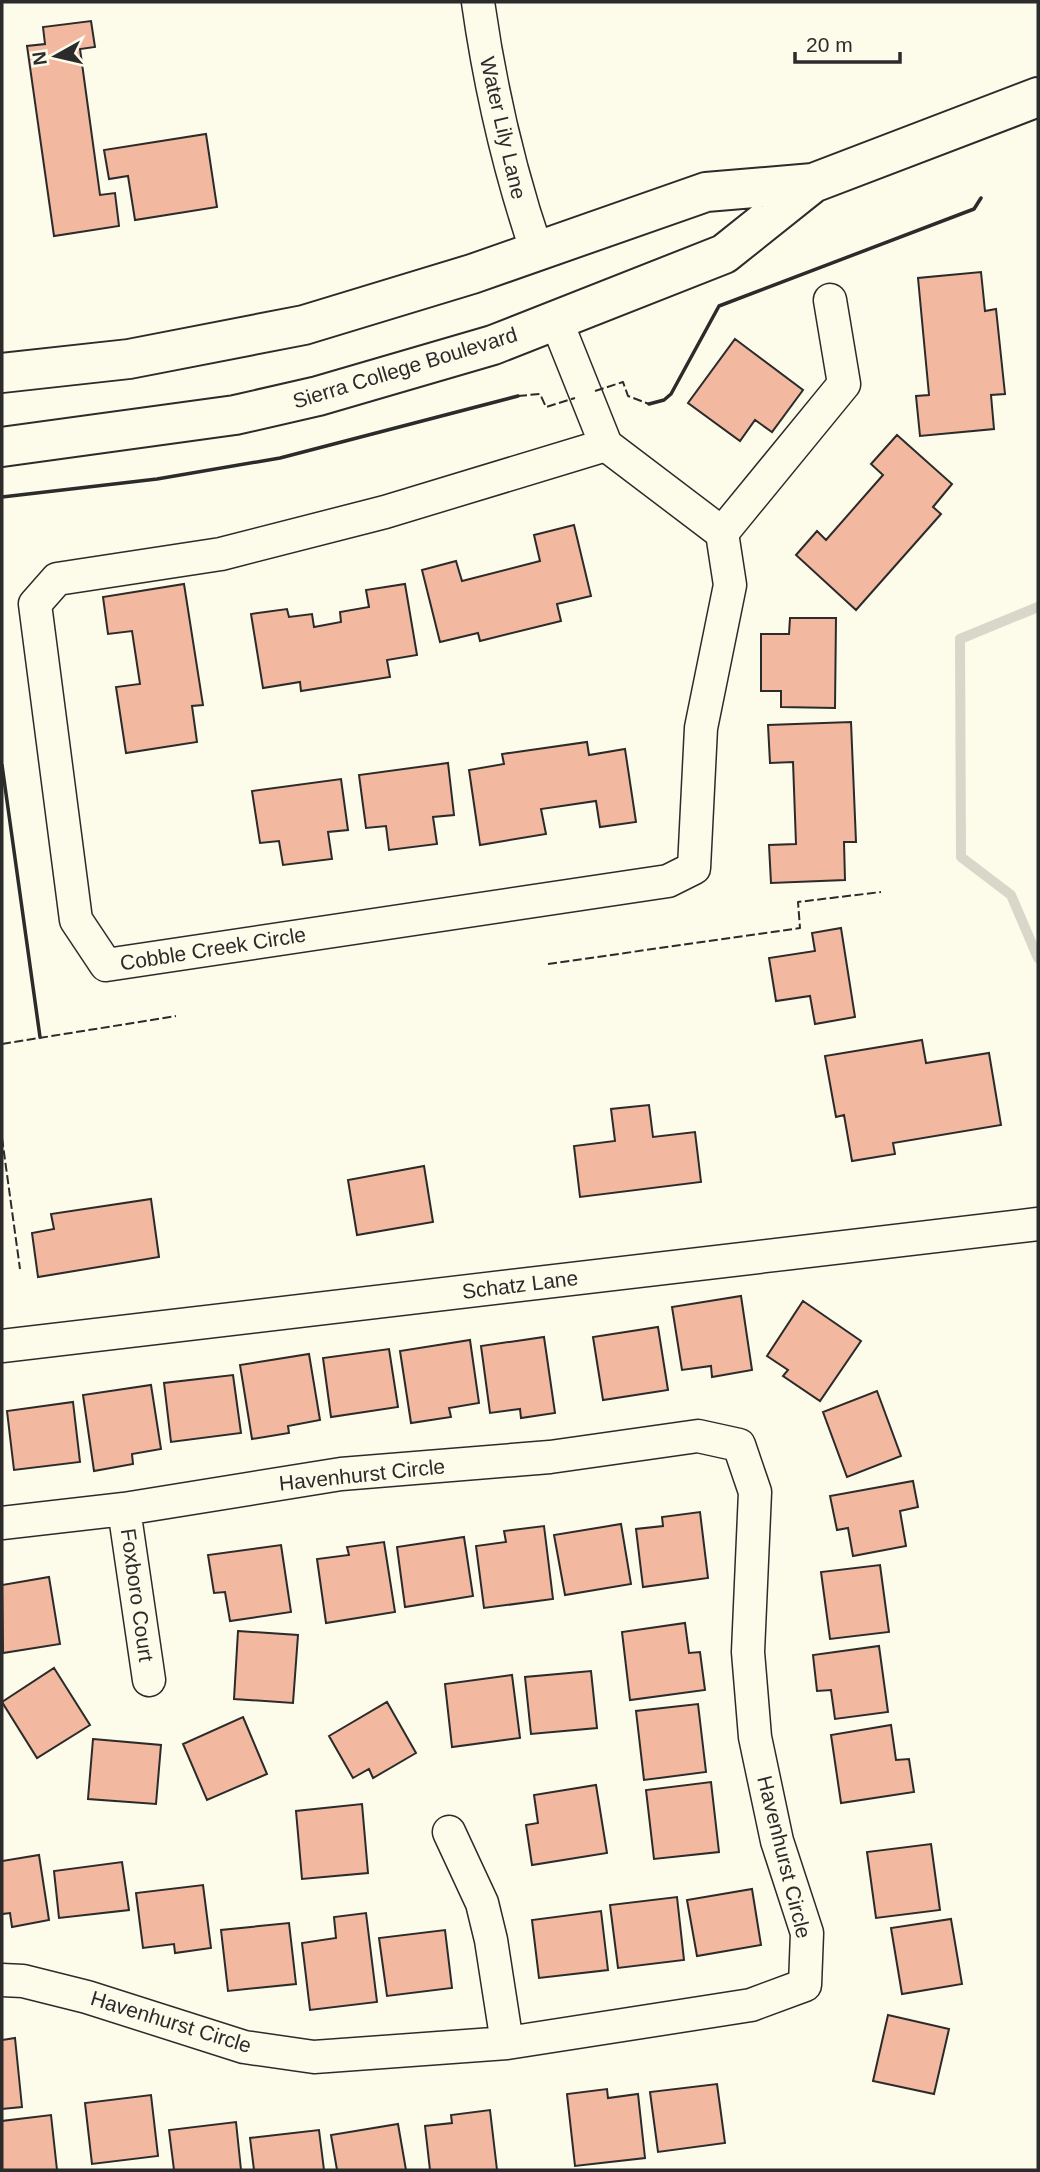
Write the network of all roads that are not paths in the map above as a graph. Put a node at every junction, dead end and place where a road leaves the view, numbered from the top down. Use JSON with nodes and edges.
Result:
{"nodes":[{"id":1,"x":478,"y":2,"type":"edge"},
{"id":2,"x":1038,"y":97,"type":"edge"},
{"id":3,"x":813,"y":183,"type":"junction"},
{"id":4,"x":537,"y":252,"type":"junction"},
{"id":5,"x":830,"y":300,"type":"dead end"},
{"id":6,"x":556,"y":320,"type":"junction"},
{"id":7,"x":2,"y":373,"type":"edge"},
{"id":8,"x":606,"y":446,"type":"junction"},
{"id":9,"x":2,"y":447,"type":"edge"},
{"id":10,"x":722,"y":533,"type":"junction"},
{"id":11,"x":1038,"y":1224,"type":"edge"},
{"id":12,"x":2,"y":1346,"type":"edge"},
{"id":13,"x":124,"y":1509,"type":"junction"},
{"id":14,"x":2,"y":1523,"type":"edge"},
{"id":15,"x":149,"y":1680,"type":"dead end"},
{"id":16,"x":449,"y":1832,"type":"dead end"},
{"id":17,"x":2,"y":1980,"type":"edge"},
{"id":18,"x":507,"y":2043,"type":"junction"}],
"edges":[{"from":1,"to":4,"type":"street","name":"Water Lily Lane"},
{"from":2,"to":3,"type":"main road","name":"Sierra College Boulevard"},
{"from":3,"to":4,"type":"main road","name":"Sierra College Boulevard"},
{"from":3,"to":6,"type":"main road","name":"Sierra College Boulevard"},
{"from":4,"to":7,"type":"main road","name":"Sierra College Boulevard"},
{"from":5,"to":10,"type":"street"},
{"from":6,"to":8,"type":"street"},
{"from":6,"to":9,"type":"main road","name":"Sierra College Boulevard"},
{"from":8,"to":10,"type":"street"},
{"from":8,"to":10,"type":"street","name":"Cobble Creek Circle"},
{"from":11,"to":12,"type":"street","name":"Schatz Lane"},
{"from":13,"to":14,"type":"street","name":"Havenhurst Circle"},
{"from":13,"to":15,"type":"street","name":"Foxboro Court"},
{"from":13,"to":18,"type":"street","name":"Havenhurst Circle"},
{"from":16,"to":18,"type":"street"},
{"from":17,"to":18,"type":"street","name":"Havenhurst Circle"}]}
